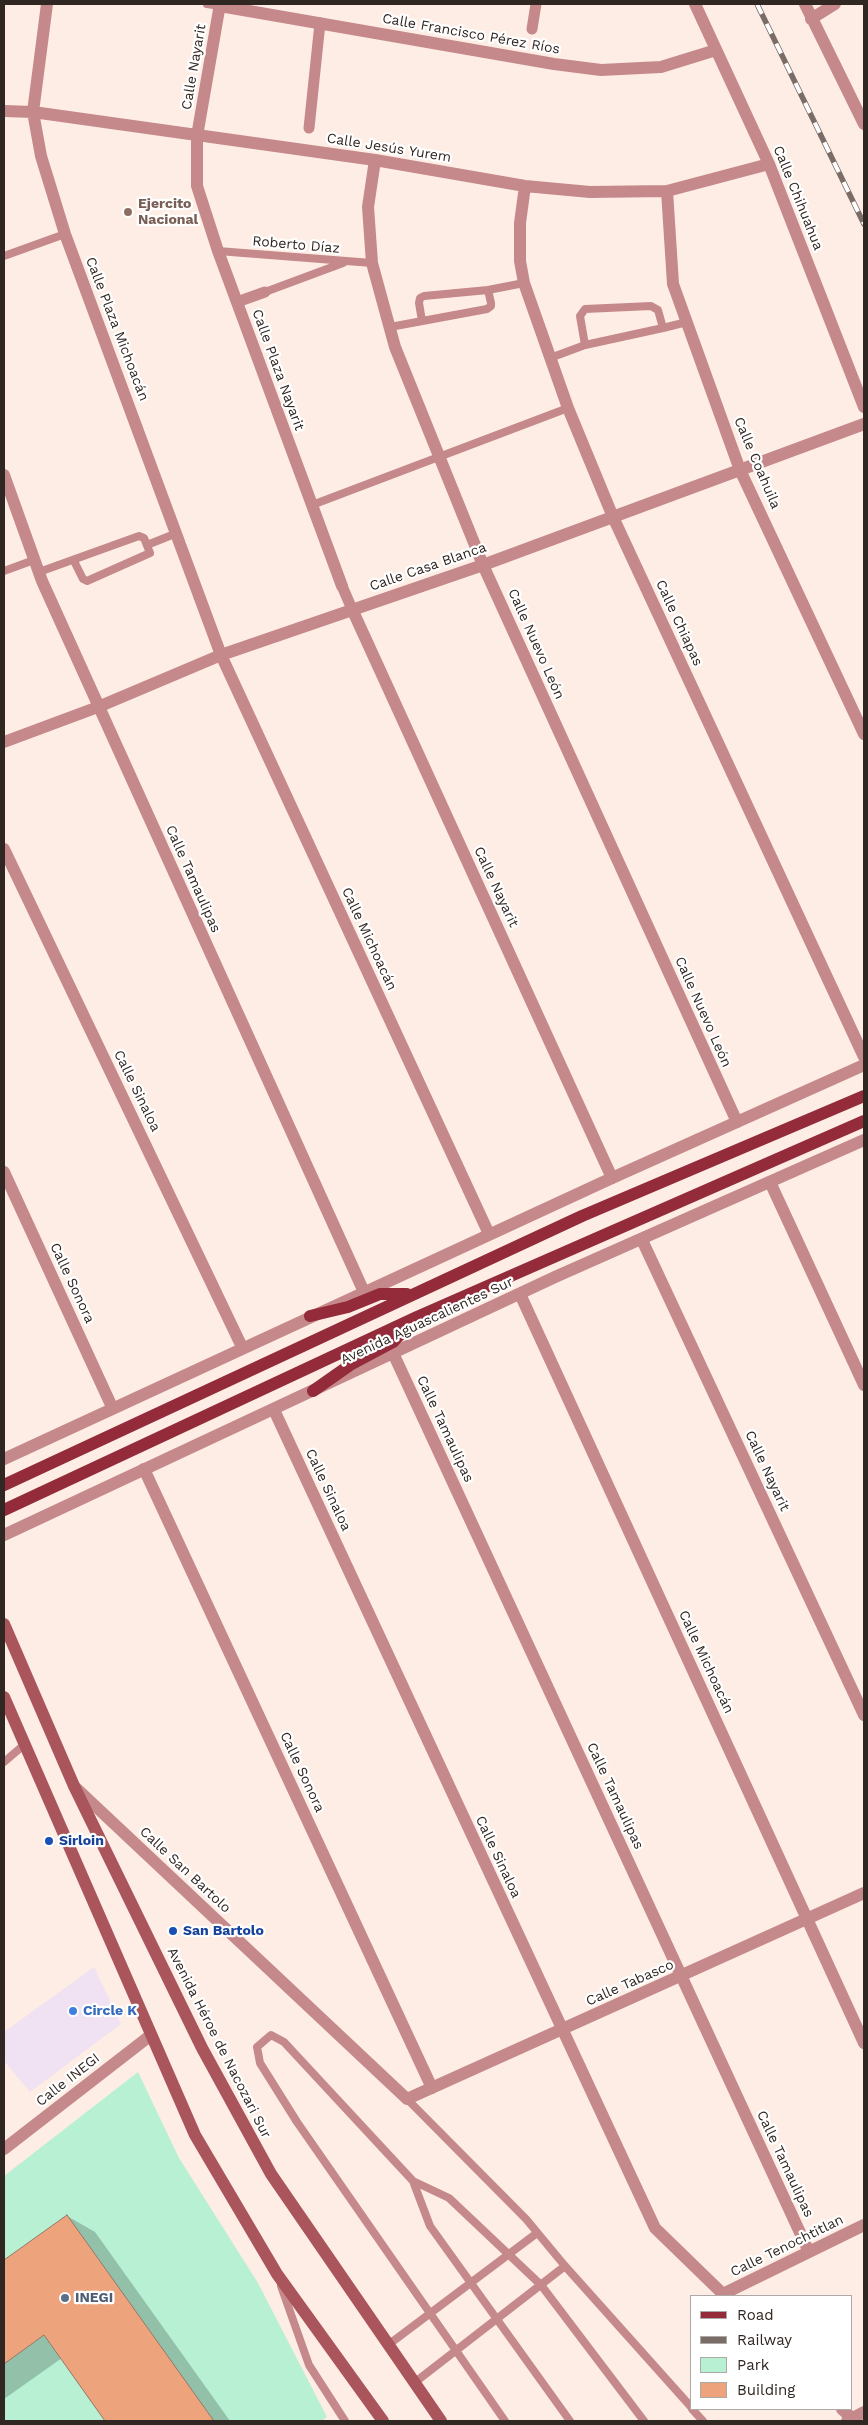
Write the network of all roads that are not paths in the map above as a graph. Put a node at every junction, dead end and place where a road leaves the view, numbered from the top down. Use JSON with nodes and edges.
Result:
{"nodes":[{"id":1,"x":47,"y":4,"type":"edge"},
{"id":2,"x":536,"y":4,"type":"edge"},
{"id":3,"x":695,"y":4,"type":"edge"},
{"id":4,"x":805,"y":4,"type":"edge"},
{"id":5,"x":835,"y":4,"type":"edge"},
{"id":6,"x":216,"y":5,"type":"edge"},
{"id":7,"x":811,"y":19,"type":"junction"},
{"id":8,"x":320,"y":23,"type":"junction"},
{"id":9,"x":532,"y":29,"type":"dead end"},
{"id":10,"x":716,"y":50,"type":"junction"},
{"id":11,"x":4,"y":111,"type":"edge"},
{"id":12,"x":33,"y":112,"type":"junction"},
{"id":13,"x":863,"y":116,"type":"edge"},
{"id":14,"x":309,"y":128,"type":"dead end"},
{"id":15,"x":197,"y":136,"type":"junction"},
{"id":16,"x":375,"y":160,"type":"junction"},
{"id":17,"x":769,"y":164,"type":"junction"},
{"id":18,"x":525,"y":186,"type":"junction"},
{"id":19,"x":667,"y":191,"type":"junction"},
{"id":20,"x":65,"y":234,"type":"junction"},
{"id":21,"x":218,"y":251,"type":"junction"},
{"id":22,"x":4,"y":256,"type":"edge"},
{"id":23,"x":348,"y":261,"type":"junction"},
{"id":24,"x":372,"y":263,"type":"junction"},
{"id":25,"x":524,"y":284,"type":"junction"},
{"id":26,"x":488,"y":290,"type":"junction"},
{"id":27,"x":265,"y":292,"type":"joint"},
{"id":28,"x":237,"y":302,"type":"junction"},
{"id":29,"x":422,"y":321,"type":"junction"},
{"id":30,"x":687,"y":322,"type":"junction"},
{"id":31,"x":390,"y":327,"type":"junction"},
{"id":32,"x":663,"y":328,"type":"junction"},
{"id":33,"x":585,"y":344,"type":"junction"},
{"id":34,"x":550,"y":358,"type":"junction"},
{"id":35,"x":864,"y":407,"type":"edge"},
{"id":36,"x":568,"y":408,"type":"junction"},
{"id":37,"x":864,"y":424,"type":"edge"},
{"id":38,"x":440,"y":456,"type":"junction"},
{"id":39,"x":740,"y":470,"type":"junction"},
{"id":40,"x":4,"y":474,"type":"edge"},
{"id":41,"x":312,"y":505,"type":"junction"},
{"id":42,"x":613,"y":517,"type":"junction"},
{"id":43,"x":177,"y":533,"type":"junction"},
{"id":44,"x":146,"y":545,"type":"junction"},
{"id":45,"x":34,"y":560,"type":"junction"},
{"id":46,"x":74,"y":561,"type":"junction"},
{"id":47,"x":484,"y":565,"type":"junction"},
{"id":48,"x":4,"y":571,"type":"edge"},
{"id":49,"x":38,"y":572,"type":"junction"},
{"id":50,"x":342,"y":586,"type":"joint"},
{"id":51,"x":352,"y":609,"type":"junction"},
{"id":52,"x":221,"y":656,"type":"junction"},
{"id":53,"x":98,"y":707,"type":"junction"},
{"id":54,"x":864,"y":734,"type":"edge"},
{"id":55,"x":4,"y":742,"type":"edge"},
{"id":56,"x":4,"y":849,"type":"edge"},
{"id":57,"x":864,"y":1058,"type":"edge"},
{"id":58,"x":864,"y":1065,"type":"edge"},
{"id":59,"x":864,"y":1096,"type":"edge"},
{"id":60,"x":864,"y":1121,"type":"edge"},
{"id":61,"x":737,"y":1122,"type":"junction"},
{"id":62,"x":864,"y":1140,"type":"edge"},
{"id":63,"x":4,"y":1172,"type":"edge"},
{"id":64,"x":612,"y":1178,"type":"junction"},
{"id":65,"x":770,"y":1182,"type":"junction"},
{"id":66,"x":489,"y":1234,"type":"junction"},
{"id":67,"x":642,"y":1240,"type":"junction"},
{"id":68,"x":364,"y":1292,"type":"junction"},
{"id":69,"x":412,"y":1293,"type":"junction"},
{"id":70,"x":520,"y":1294,"type":"junction"},
{"id":71,"x":310,"y":1316,"type":"junction"},
{"id":72,"x":417,"y":1317,"type":"junction"},
{"id":73,"x":242,"y":1347,"type":"junction"},
{"id":74,"x":393,"y":1354,"type":"junction"},
{"id":75,"x":864,"y":1385,"type":"edge"},
{"id":76,"x":313,"y":1392,"type":"junction"},
{"id":77,"x":112,"y":1407,"type":"junction"},
{"id":78,"x":274,"y":1410,"type":"junction"},
{"id":79,"x":4,"y":1459,"type":"edge"},
{"id":80,"x":144,"y":1469,"type":"junction"},
{"id":81,"x":4,"y":1484,"type":"edge"},
{"id":82,"x":4,"y":1510,"type":"edge"},
{"id":83,"x":10,"y":1529,"type":"edge"},
{"id":84,"x":4,"y":1535,"type":"edge"},
{"id":85,"x":4,"y":1624,"type":"edge"},
{"id":86,"x":4,"y":1697,"type":"edge"},
{"id":87,"x":864,"y":1714,"type":"edge"},
{"id":88,"x":25,"y":1744,"type":"junction"},
{"id":89,"x":4,"y":1762,"type":"edge"},
{"id":90,"x":74,"y":1786,"type":"junction"},
{"id":91,"x":864,"y":1893,"type":"edge"},
{"id":92,"x":807,"y":1919,"type":"junction"},
{"id":93,"x":681,"y":1976,"type":"junction"},
{"id":94,"x":562,"y":2030,"type":"junction"},
{"id":95,"x":151,"y":2035,"type":"junction"},
{"id":96,"x":864,"y":2043,"type":"edge"},
{"id":97,"x":432,"y":2088,"type":"junction"},
{"id":98,"x":407,"y":2099,"type":"junction"},
{"id":99,"x":4,"y":2150,"type":"edge"},
{"id":100,"x":413,"y":2181,"type":"junction"},
{"id":101,"x":864,"y":2225,"type":"edge"},
{"id":102,"x":537,"y":2233,"type":"junction"},
{"id":103,"x":809,"y":2252,"type":"junction"},
{"id":104,"x":508,"y":2254,"type":"junction"},
{"id":105,"x":565,"y":2266,"type":"junction"},
{"id":106,"x":277,"y":2274,"type":"junction"},
{"id":107,"x":472,"y":2282,"type":"junction"},
{"id":108,"x":541,"y":2285,"type":"junction"},
{"id":109,"x":724,"y":2295,"type":"edge"},
{"id":110,"x":432,"y":2313,"type":"junction"},
{"id":111,"x":497,"y":2318,"type":"junction"},
{"id":112,"x":388,"y":2345,"type":"junction"},
{"id":113,"x":456,"y":2349,"type":"junction"},
{"id":114,"x":414,"y":2383,"type":"junction"},
{"id":115,"x":690,"y":2406,"type":"edge"},
{"id":116,"x":694,"y":2410,"type":"edge"},
{"id":117,"x":843,"y":2410,"type":"edge"},
{"id":118,"x":864,"y":2412,"type":"edge"},
{"id":119,"x":851,"y":2420,"type":"edge"},
{"id":120,"x":345,"y":2421,"type":"edge"},
{"id":121,"x":383,"y":2421,"type":"edge"},
{"id":122,"x":441,"y":2421,"type":"edge"},
{"id":123,"x":506,"y":2421,"type":"edge"},
{"id":124,"x":570,"y":2421,"type":"edge"},
{"id":125,"x":644,"y":2421,"type":"edge"},
{"id":126,"x":703,"y":2421,"type":"edge"}],
"edges":[{"from":1,"to":12,"type":"street","name":"Calle Plaza Michoacán"},
{"from":2,"to":9,"type":"street"},
{"from":3,"to":10,"type":"street","name":"Calle Chihuahua"},
{"from":4,"to":7,"type":"street"},
{"from":5,"to":7,"type":"street"},
{"from":6,"to":8,"type":"street","name":"Calle Francisco Pérez Ríos"},
{"from":6,"to":15,"type":"street","name":"Calle Nayarit"},
{"from":7,"to":13,"type":"street"},
{"from":8,"to":10,"type":"street","name":"Calle Francisco Pérez Ríos"},
{"from":8,"to":14,"type":"street"},
{"from":10,"to":17,"type":"street","name":"Calle Chihuahua"},
{"from":11,"to":12,"type":"street","name":"Calle Jesús Yurem"},
{"from":12,"to":15,"type":"street","name":"Calle Jesús Yurem"},
{"from":12,"to":20,"type":"street","name":"Calle Plaza Michoacán"},
{"from":15,"to":16,"type":"street","name":"Calle Jesús Yurem"},
{"from":15,"to":21,"type":"street","name":"Calle Plaza Nayarit"},
{"from":16,"to":18,"type":"street","name":"Calle Jesús Yurem"},
{"from":16,"to":24,"type":"street","name":"Calle Nuevo León"},
{"from":17,"to":19,"type":"street","name":"Calle Jesús Yurem"},
{"from":17,"to":35,"type":"street","name":"Calle Chihuahua"},
{"from":18,"to":19,"type":"street","name":"Calle Jesús Yurem"},
{"from":18,"to":25,"type":"street","name":"Calle Chiapas"},
{"from":19,"to":30,"type":"street","name":"Calle Coahuila"},
{"from":20,"to":22,"type":"lane"},
{"from":20,"to":43,"type":"street","name":"Calle Plaza Michoacán"},
{"from":21,"to":23,"type":"lane","name":"Roberto Díaz"},
{"from":21,"to":28,"type":"street","name":"Calle Plaza Nayarit"},
{"from":23,"to":24,"type":"lane","name":"Roberto Díaz"},
{"from":23,"to":27,"type":"lane"},
{"from":24,"to":31,"type":"street","name":"Calle Nuevo León"},
{"from":25,"to":26,"type":"lane"},
{"from":25,"to":34,"type":"street","name":"Calle Chiapas"},
{"from":26,"to":29,"type":"lane"},
{"from":26,"to":29,"type":"lane"},
{"from":27,"to":28,"type":"street"},
{"from":28,"to":41,"type":"street","name":"Calle Plaza Nayarit"},
{"from":29,"to":31,"type":"lane"},
{"from":30,"to":32,"type":"lane"},
{"from":30,"to":39,"type":"street","name":"Calle Coahuila"},
{"from":31,"to":38,"type":"street","name":"Calle Nuevo León"},
{"from":32,"to":33,"type":"lane"},
{"from":32,"to":33,"type":"lane"},
{"from":33,"to":34,"type":"lane"},
{"from":34,"to":36,"type":"street","name":"Calle Chiapas"},
{"from":36,"to":38,"type":"lane"},
{"from":36,"to":42,"type":"street","name":"Calle Chiapas"},
{"from":37,"to":39,"type":"street","name":"Calle Casa Blanca"},
{"from":38,"to":41,"type":"lane"},
{"from":38,"to":47,"type":"street","name":"Calle Nuevo León"},
{"from":39,"to":42,"type":"street","name":"Calle Casa Blanca"},
{"from":39,"to":54,"type":"street","name":"Calle Coahuila"},
{"from":40,"to":45,"type":"street","name":"Calle Tamaulipas"},
{"from":41,"to":50,"type":"street","name":"Calle Plaza Nayarit"},
{"from":42,"to":47,"type":"street","name":"Calle Casa Blanca"},
{"from":42,"to":57,"type":"street","name":"Calle Chiapas"},
{"from":43,"to":44,"type":"lane"},
{"from":43,"to":52,"type":"street","name":"Calle Plaza Michoacán"},
{"from":44,"to":46,"type":"lane"},
{"from":44,"to":46,"type":"lane"},
{"from":45,"to":48,"type":"lane"},
{"from":45,"to":49,"type":"street","name":"Calle Tamaulipas"},
{"from":46,"to":49,"type":"lane"},
{"from":47,"to":51,"type":"street","name":"Calle Casa Blanca"},
{"from":47,"to":61,"type":"street","name":"Calle Nuevo León"},
{"from":49,"to":53,"type":"street","name":"Calle Tamaulipas"},
{"from":50,"to":51,"type":"street","name":"Calle Plaza Nayarit"},
{"from":51,"to":52,"type":"street","name":"Calle Casa Blanca"},
{"from":51,"to":64,"type":"street","name":"Calle Nayarit"},
{"from":52,"to":53,"type":"street","name":"Calle Casa Blanca"},
{"from":52,"to":66,"type":"street","name":"Calle Michoacán"},
{"from":53,"to":55,"type":"street","name":"Calle Casa Blanca"},
{"from":53,"to":68,"type":"street","name":"Calle Tamaulipas"},
{"from":56,"to":73,"type":"street","name":"Calle Sinaloa"},
{"from":58,"to":61,"type":"street"},
{"from":59,"to":69,"type":"main road"},
{"from":60,"to":72,"type":"main road","name":"Avenida Aguascalientes Sur"},
{"from":61,"to":64,"type":"street"},
{"from":62,"to":65,"type":"street","name":"Avenida Aguascalientes Sur"},
{"from":63,"to":77,"type":"street","name":"Calle Sonora"},
{"from":64,"to":66,"type":"street"},
{"from":65,"to":67,"type":"street","name":"Avenida Aguascalientes Sur"},
{"from":65,"to":75,"type":"street"},
{"from":66,"to":68,"type":"street"},
{"from":67,"to":70,"type":"street","name":"Avenida Aguascalientes Sur"},
{"from":67,"to":87,"type":"street","name":"Calle Nayarit"},
{"from":68,"to":71,"type":"street"},
{"from":69,"to":71,"type":"main road"},
{"from":69,"to":81,"type":"main road"},
{"from":70,"to":74,"type":"street","name":"Avenida Aguascalientes Sur"},
{"from":70,"to":92,"type":"street","name":"Calle Michoacán"},
{"from":71,"to":73,"type":"street"},
{"from":72,"to":76,"type":"main road"},
{"from":72,"to":82,"type":"main road","name":"Avenida Aguascalientes Sur"},
{"from":73,"to":77,"type":"street"},
{"from":74,"to":76,"type":"street","name":"Avenida Aguascalientes Sur"},
{"from":74,"to":93,"type":"street","name":"Calle Tamaulipas"},
{"from":76,"to":78,"type":"street","name":"Avenida Aguascalientes Sur"},
{"from":77,"to":79,"type":"street"},
{"from":78,"to":80,"type":"street","name":"Avenida Aguascalientes Sur"},
{"from":78,"to":94,"type":"street","name":"Calle Sinaloa"},
{"from":80,"to":83,"type":"street","name":"Avenida Aguascalientes Sur"},
{"from":80,"to":97,"type":"street","name":"Calle Sonora"},
{"from":83,"to":84,"type":"street","name":"Avenida Aguascalientes Sur"},
{"from":85,"to":90,"type":"main road","name":"Avenida Héroe de Nacozari Sur"},
{"from":86,"to":88,"type":"main road"},
{"from":88,"to":89,"type":"lane"},
{"from":88,"to":95,"type":"main road"},
{"from":90,"to":98,"type":"street","name":"Calle San Bartolo"},
{"from":90,"to":112,"type":"main road","name":"Avenida Héroe de Nacozari Sur"},
{"from":91,"to":92,"type":"street","name":"Calle Tabasco"},
{"from":92,"to":93,"type":"street","name":"Calle Tabasco"},
{"from":92,"to":96,"type":"street","name":"Calle Michoacán"},
{"from":93,"to":94,"type":"street","name":"Calle Tabasco"},
{"from":93,"to":103,"type":"street","name":"Calle Tamaulipas"},
{"from":94,"to":97,"type":"street","name":"Calle Tabasco"},
{"from":94,"to":109,"type":"street","name":"Calle Sinaloa"},
{"from":95,"to":99,"type":"street","name":"Calle INEGI"},
{"from":95,"to":106,"type":"main road"},
{"from":97,"to":98,"type":"street","name":"Calle Tabasco"},
{"from":98,"to":102,"type":"lane"},
{"from":100,"to":104,"type":"lane"},
{"from":100,"to":107,"type":"lane"},
{"from":100,"to":110,"type":"lane"},
{"from":101,"to":103,"type":"street","name":"Calle Tenochtitlan"},
{"from":102,"to":104,"type":"lane"},
{"from":102,"to":105,"type":"lane"},
{"from":103,"to":109,"type":"street","name":"Calle Tenochtitlan"},
{"from":104,"to":107,"type":"lane"},
{"from":104,"to":108,"type":"lane"},
{"from":105,"to":108,"type":"lane"},
{"from":105,"to":115,"type":"lane"},
{"from":106,"to":120,"type":"lane"},
{"from":106,"to":121,"type":"main road"},
{"from":107,"to":110,"type":"lane"},
{"from":107,"to":111,"type":"lane"},
{"from":108,"to":111,"type":"lane"},
{"from":108,"to":125,"type":"lane"},
{"from":110,"to":112,"type":"lane"},
{"from":110,"to":113,"type":"lane"},
{"from":111,"to":113,"type":"lane"},
{"from":111,"to":124,"type":"lane"},
{"from":112,"to":114,"type":"main road","name":"Avenida Héroe de Nacozari Sur"},
{"from":113,"to":114,"type":"lane"},
{"from":113,"to":123,"type":"lane"},
{"from":114,"to":122,"type":"main road","name":"Avenida Héroe de Nacozari Sur"},
{"from":116,"to":126,"type":"lane"},
{"from":117,"to":119,"type":"street"},
{"from":118,"to":119,"type":"street"}]}
